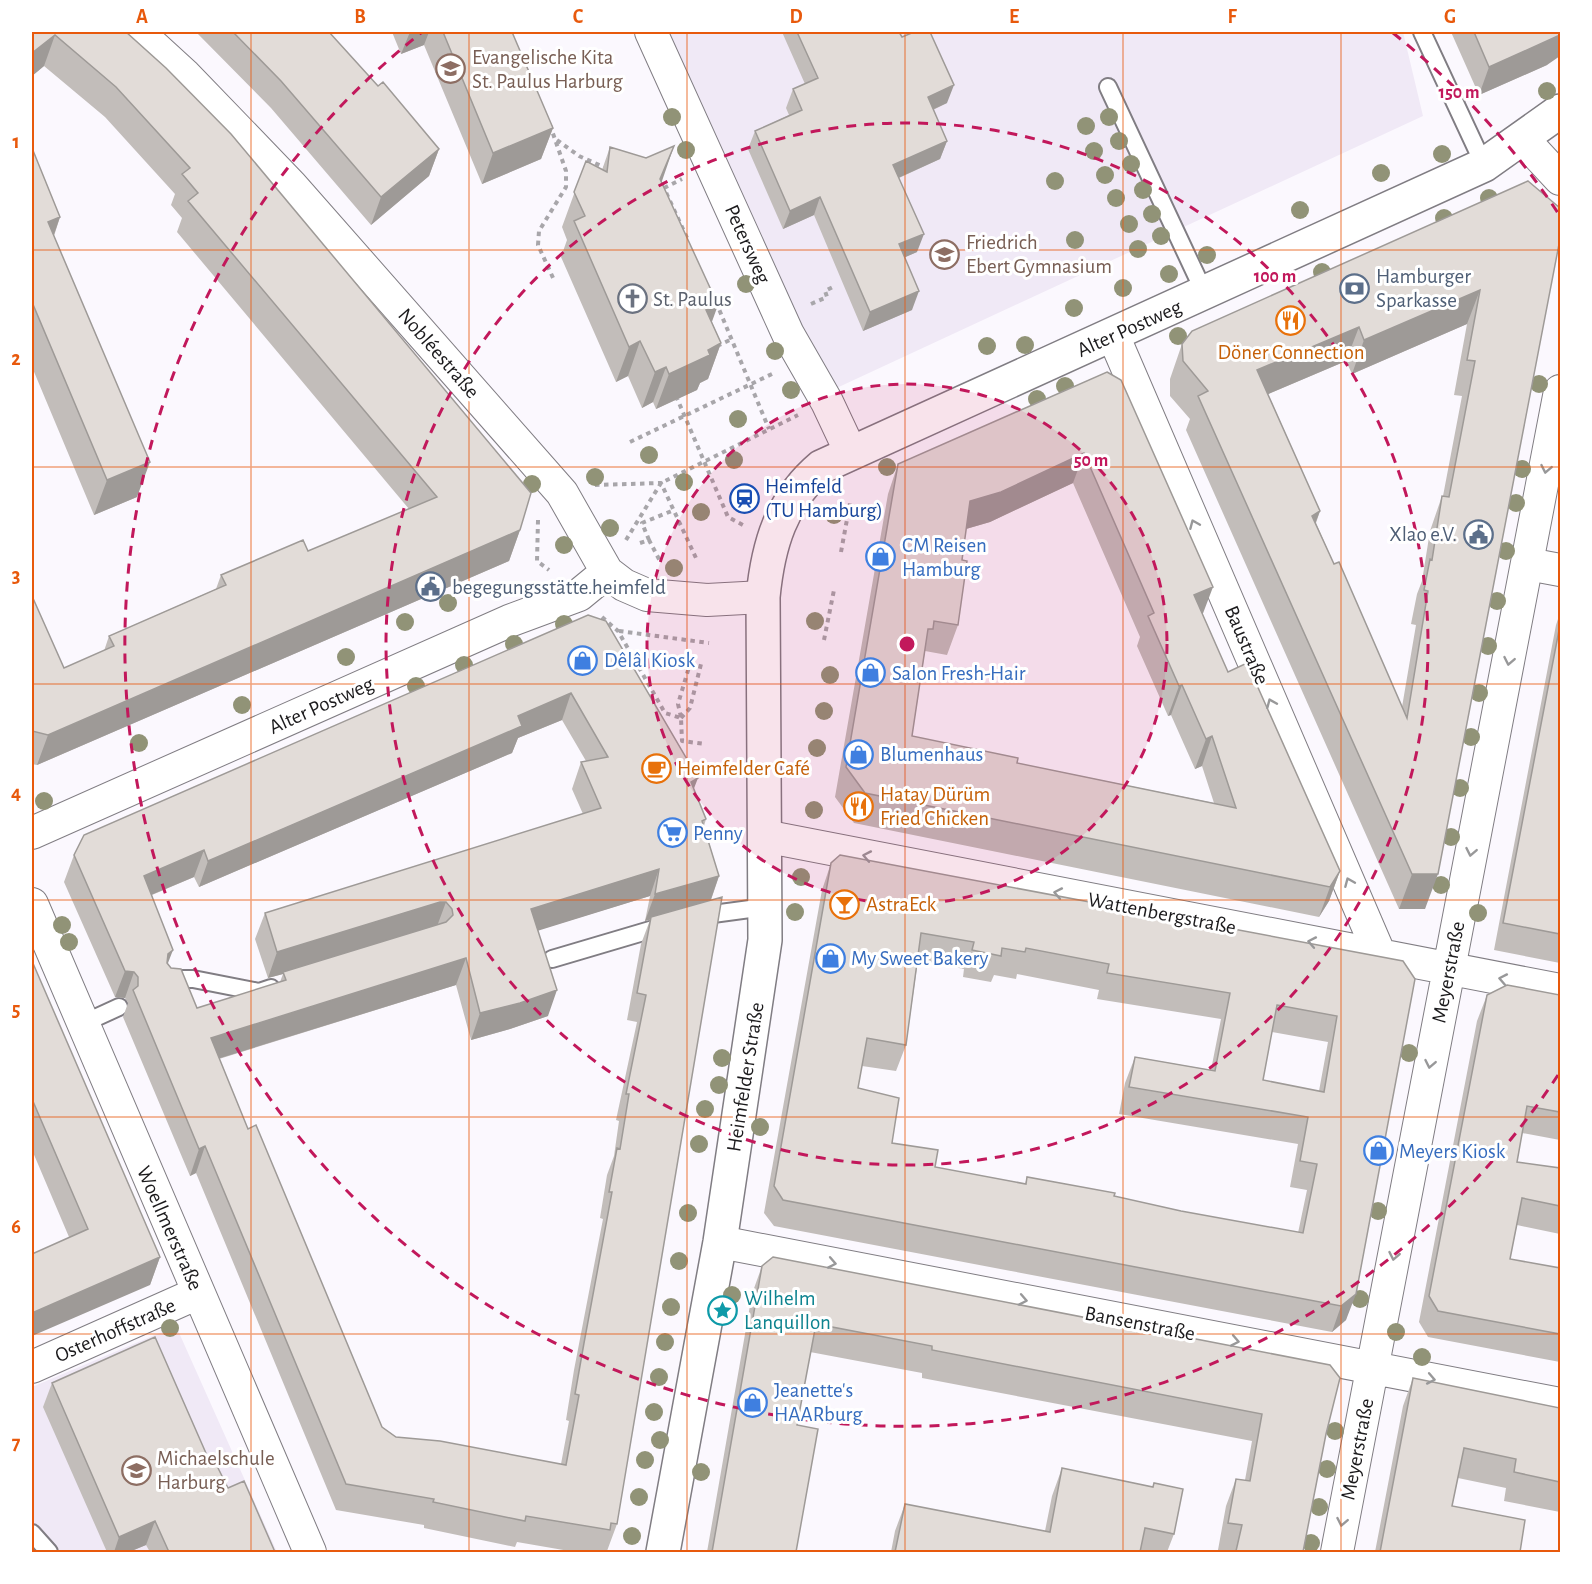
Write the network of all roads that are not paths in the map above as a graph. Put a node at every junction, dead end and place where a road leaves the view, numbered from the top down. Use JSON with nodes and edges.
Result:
{"nodes":[{"id":1,"x":138,"y":32,"type":"edge"},
{"id":2,"x":651,"y":32,"type":"edge"},
{"id":3,"x":1422,"y":32,"type":"edge"},
{"id":4,"x":1108,"y":87,"type":"dead end"},
{"id":5,"x":1560,"y":111,"type":"edge"},
{"id":6,"x":1523,"y":140,"type":"junction"},
{"id":7,"x":1484,"y":165,"type":"junction"},
{"id":8,"x":1560,"y":179,"type":"edge"},
{"id":9,"x":1205,"y":294,"type":"junction"},
{"id":10,"x":1113,"y":335,"type":"junction"},
{"id":11,"x":1560,"y":391,"type":"edge"},
{"id":12,"x":851,"y":453,"type":"junction"},
{"id":13,"x":1528,"y":564,"type":"junction"},
{"id":14,"x":1560,"y":570,"type":"edge"},
{"id":15,"x":607,"y":572,"type":"junction"},
{"id":16,"x":763,"y":597,"type":"junction"},
{"id":17,"x":32,"y":833,"type":"edge"},
{"id":18,"x":764,"y":836,"type":"junction"},
{"id":19,"x":32,"y":904,"type":"edge"},
{"id":20,"x":765,"y":907,"type":"junction"},
{"id":21,"x":1380,"y":955,"type":"junction"},
{"id":22,"x":552,"y":959,"type":"dead end"},
{"id":23,"x":1448,"y":968,"type":"junction"},
{"id":24,"x":292,"y":982,"type":"edge"},
{"id":25,"x":167,"y":986,"type":"edge"},
{"id":26,"x":1560,"y":990,"type":"edge"},
{"id":27,"x":119,"y":1007,"type":"dead end"},
{"id":28,"x":81,"y":1024,"type":"junction"},
{"id":29,"x":720,"y":1242,"type":"junction"},
{"id":30,"x":198,"y":1293,"type":"junction"},
{"id":31,"x":32,"y":1367,"type":"edge"},
{"id":32,"x":1373,"y":1368,"type":"junction"},
{"id":33,"x":1560,"y":1404,"type":"edge"},
{"id":34,"x":32,"y":1533,"type":"edge"},
{"id":35,"x":49,"y":1552,"type":"edge"},
{"id":36,"x":310,"y":1552,"type":"edge"},
{"id":37,"x":663,"y":1552,"type":"edge"},
{"id":38,"x":1336,"y":1552,"type":"edge"}],
"edges":[{"from":1,"to":15,"type":"street","name":"Nobléestraße"},
{"from":2,"to":12,"type":"street","name":"Petersweg"},
{"from":3,"to":7,"type":"lane"},
{"from":4,"to":9,"type":"lane"},
{"from":5,"to":6,"type":"street","name":"Alter Postweg"},
{"from":6,"to":7,"type":"street","name":"Alter Postweg"},
{"from":6,"to":8,"type":"street"},
{"from":7,"to":9,"type":"street","name":"Alter Postweg"},
{"from":9,"to":10,"type":"street","name":"Alter Postweg"},
{"from":10,"to":12,"type":"street","name":"Alter Postweg"},
{"from":21,"to":10,"type":"street","name":"Baustraße","one_way":true},
{"from":11,"to":13,"type":"street","name":"Meyerstraße","one_way":true},
{"from":12,"to":16,"type":"street","name":"Alter Postweg"},
{"from":13,"to":14,"type":"street"},
{"from":13,"to":23,"type":"street","name":"Meyerstraße","one_way":true},
{"from":15,"to":16,"type":"street","name":"Nobléestraße"},
{"from":15,"to":17,"type":"street","name":"Alter Postweg"},
{"from":16,"to":18,"type":"street","name":"Heimfelder Straße"},
{"from":18,"to":20,"type":"street","name":"Heimfelder Straße"},
{"from":21,"to":18,"type":"street","name":"Wattenbergstraße","one_way":true},
{"from":19,"to":28,"type":"street","name":"Woellmerstraße"},
{"from":20,"to":22,"type":"lane"},
{"from":20,"to":29,"type":"street","name":"Heimfelder Straße"},
{"from":21,"to":23,"type":"street","name":"Wattenbergstraße"},
{"from":26,"to":23,"type":"street","name":"Wattenbergstraße","one_way":true},
{"from":23,"to":32,"type":"street","name":"Meyerstraße","one_way":true},
{"from":24,"to":25,"type":"lane"},
{"from":27,"to":28,"type":"lane"},
{"from":28,"to":30,"type":"street","name":"Woellmerstraße"},
{"from":29,"to":32,"type":"street","name":"Bansenstraße","one_way":true},
{"from":29,"to":37,"type":"street","name":"Heimfelder Straße"},
{"from":30,"to":31,"type":"street","name":"Osterhoffstraße"},
{"from":30,"to":36,"type":"street","name":"Woellmerstraße"},
{"from":32,"to":33,"type":"street","name":"Bansenstraße","one_way":true},
{"from":32,"to":38,"type":"street","name":"Meyerstraße","one_way":true},
{"from":34,"to":35,"type":"lane"}]}
